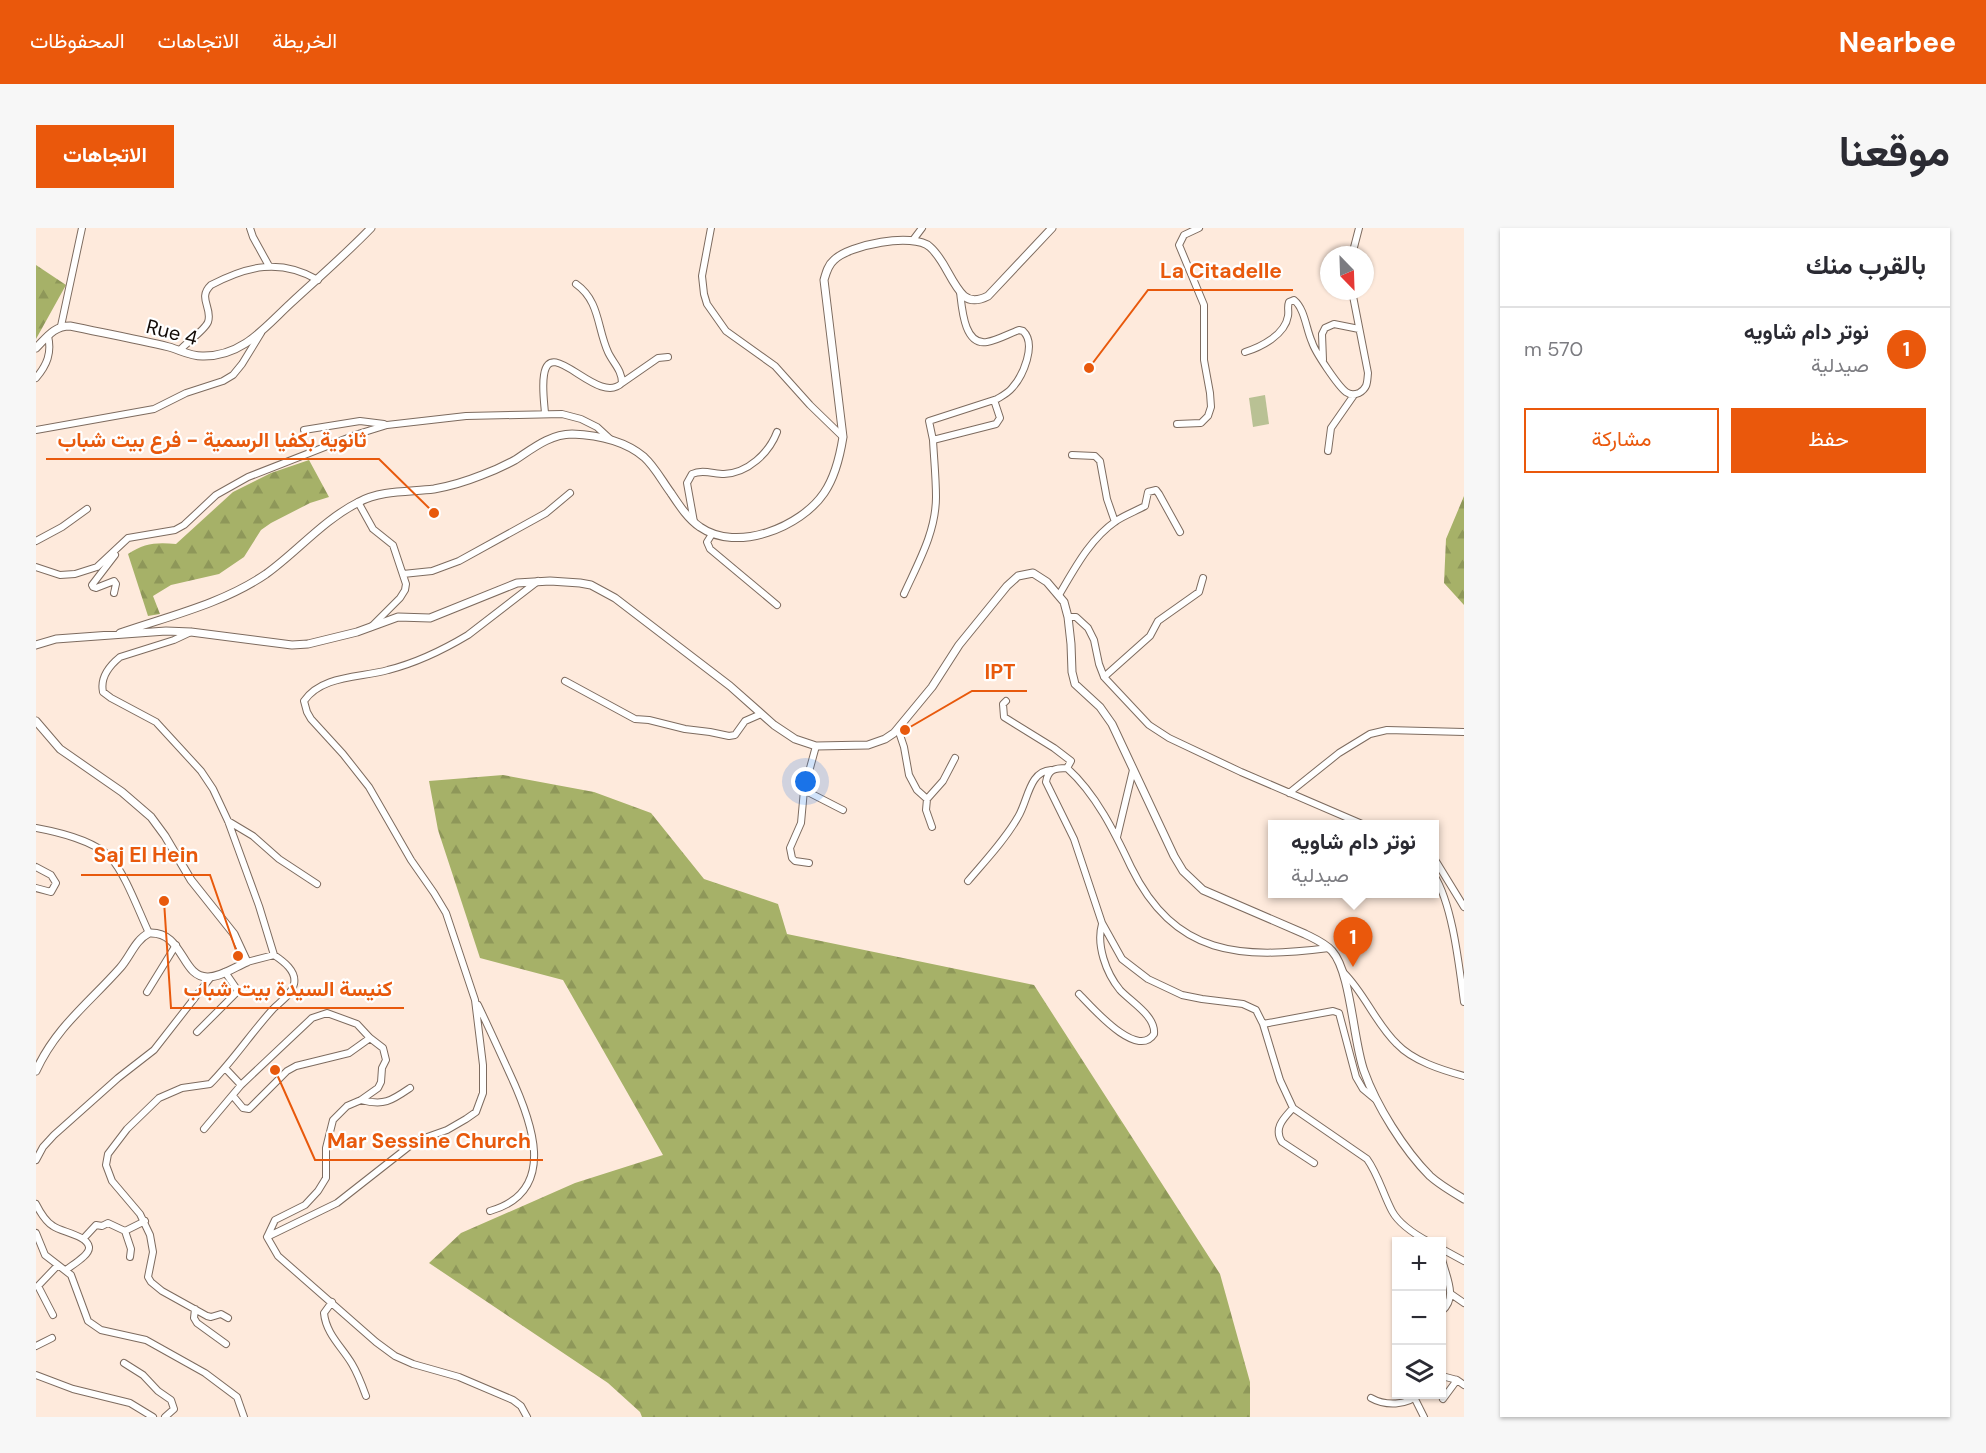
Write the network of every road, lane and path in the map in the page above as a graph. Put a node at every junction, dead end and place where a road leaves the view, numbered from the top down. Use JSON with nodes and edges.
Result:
{"nodes":[{"id":1,"x":82,"y":228,"type":"edge"},
{"id":2,"x":250,"y":228,"type":"edge"},
{"id":3,"x":371,"y":228,"type":"edge"},
{"id":4,"x":711,"y":228,"type":"edge"},
{"id":5,"x":922,"y":228,"type":"edge"},
{"id":6,"x":1052,"y":228,"type":"edge"},
{"id":7,"x":1199,"y":228,"type":"edge"},
{"id":8,"x":1359,"y":228,"type":"edge"},
{"id":9,"x":913,"y":240,"type":"junction"},
{"id":10,"x":1354,"y":246,"type":"edge"},
{"id":11,"x":269,"y":266,"type":"junction"},
{"id":12,"x":318,"y":280,"type":"junction"},
{"id":13,"x":576,"y":284,"type":"dead end"},
{"id":14,"x":960,"y":292,"type":"junction"},
{"id":15,"x":1354,"y":300,"type":"edge"},
{"id":16,"x":61,"y":326,"type":"junction"},
{"id":17,"x":1359,"y":329,"type":"junction"},
{"id":18,"x":261,"y":333,"type":"junction"},
{"id":19,"x":48,"y":336,"type":"junction"},
{"id":20,"x":36,"y":348,"type":"edge"},
{"id":21,"x":180,"y":350,"type":"junction"},
{"id":22,"x":1245,"y":352,"type":"dead end"},
{"id":23,"x":668,"y":357,"type":"dead end"},
{"id":24,"x":1323,"y":361,"type":"junction"},
{"id":25,"x":36,"y":378,"type":"edge"},
{"id":26,"x":622,"y":383,"type":"junction"},
{"id":27,"x":1354,"y":395,"type":"junction"},
{"id":28,"x":994,"y":400,"type":"junction"},
{"id":29,"x":545,"y":413,"type":"junction"},
{"id":30,"x":1178,"y":424,"type":"dead end"},
{"id":31,"x":387,"y":425,"type":"junction"},
{"id":32,"x":36,"y":430,"type":"edge"},
{"id":33,"x":304,"y":430,"type":"dead end"},
{"id":34,"x":777,"y":432,"type":"dead end"},
{"id":35,"x":843,"y":437,"type":"junction"},
{"id":36,"x":611,"y":439,"type":"junction"},
{"id":37,"x":933,"y":440,"type":"junction"},
{"id":38,"x":1328,"y":451,"type":"dead end"},
{"id":39,"x":1072,"y":455,"type":"dead end"},
{"id":40,"x":570,"y":493,"type":"dead end"},
{"id":41,"x":358,"y":502,"type":"junction"},
{"id":42,"x":87,"y":508,"type":"dead end"},
{"id":43,"x":694,"y":522,"type":"junction"},
{"id":44,"x":1115,"y":522,"type":"junction"},
{"id":45,"x":1180,"y":532,"type":"dead end"},
{"id":46,"x":712,"y":534,"type":"junction"},
{"id":47,"x":36,"y":541,"type":"edge"},
{"id":48,"x":123,"y":542,"type":"junction"},
{"id":49,"x":37,"y":567,"type":"edge"},
{"id":50,"x":403,"y":574,"type":"junction"},
{"id":51,"x":1203,"y":578,"type":"dead end"},
{"id":52,"x":538,"y":581,"type":"junction"},
{"id":53,"x":114,"y":593,"type":"dead end"},
{"id":54,"x":904,"y":594,"type":"dead end"},
{"id":55,"x":1059,"y":595,"type":"junction"},
{"id":56,"x":777,"y":605,"type":"dead end"},
{"id":57,"x":1068,"y":617,"type":"junction"},
{"id":58,"x":371,"y":627,"type":"junction"},
{"id":59,"x":191,"y":632,"type":"junction"},
{"id":60,"x":111,"y":636,"type":"junction"},
{"id":61,"x":36,"y":645,"type":"edge"},
{"id":62,"x":1104,"y":677,"type":"junction"},
{"id":63,"x":565,"y":681,"type":"dead end"},
{"id":64,"x":1006,"y":701,"type":"dead end"},
{"id":65,"x":761,"y":714,"type":"junction"},
{"id":66,"x":36,"y":721,"type":"edge"},
{"id":67,"x":897,"y":729,"type":"junction"},
{"id":68,"x":1464,"y":732,"type":"edge"},
{"id":69,"x":816,"y":746,"type":"junction"},
{"id":70,"x":955,"y":758,"type":"dead end"},
{"id":71,"x":1067,"y":768,"type":"junction"},
{"id":72,"x":1052,"y":770,"type":"junction"},
{"id":73,"x":1133,"y":770,"type":"junction"},
{"id":74,"x":804,"y":790,"type":"junction"},
{"id":75,"x":1289,"y":793,"type":"junction"},
{"id":76,"x":927,"y":799,"type":"junction"},
{"id":77,"x":843,"y":810,"type":"dead end"},
{"id":78,"x":1351,"y":820,"type":"edge"},
{"id":79,"x":228,"y":821,"type":"junction"},
{"id":80,"x":932,"y":827,"type":"dead end"},
{"id":81,"x":36,"y":828,"type":"edge"},
{"id":82,"x":1117,"y":837,"type":"junction"},
{"id":83,"x":809,"y":864,"type":"dead end"},
{"id":84,"x":1439,"y":866,"type":"edge"},
{"id":85,"x":36,"y":867,"type":"edge"},
{"id":86,"x":968,"y":882,"type":"dead end"},
{"id":87,"x":317,"y":884,"type":"dead end"},
{"id":88,"x":36,"y":888,"type":"edge"},
{"id":89,"x":1439,"y":888,"type":"edge"},
{"id":90,"x":1464,"y":907,"type":"edge"},
{"id":91,"x":1102,"y":923,"type":"junction"},
{"id":92,"x":149,"y":933,"type":"junction"},
{"id":93,"x":176,"y":945,"type":"junction"},
{"id":94,"x":1329,"y":948,"type":"junction"},
{"id":95,"x":274,"y":955,"type":"junction"},
{"id":96,"x":247,"y":962,"type":"junction"},
{"id":97,"x":225,"y":972,"type":"junction"},
{"id":98,"x":1344,"y":973,"type":"junction"},
{"id":99,"x":211,"y":977,"type":"junction"},
{"id":100,"x":147,"y":992,"type":"dead end"},
{"id":101,"x":1079,"y":994,"type":"dead end"},
{"id":102,"x":476,"y":1000,"type":"junction"},
{"id":103,"x":1464,"y":1002,"type":"edge"},
{"id":104,"x":1263,"y":1024,"type":"junction"},
{"id":105,"x":197,"y":1032,"type":"dead end"},
{"id":106,"x":370,"y":1038,"type":"junction"},
{"id":107,"x":225,"y":1068,"type":"junction"},
{"id":108,"x":36,"y":1071,"type":"edge"},
{"id":109,"x":1464,"y":1076,"type":"edge"},
{"id":110,"x":241,"y":1085,"type":"junction"},
{"id":111,"x":410,"y":1088,"type":"dead end"},
{"id":112,"x":233,"y":1096,"type":"junction"},
{"id":113,"x":361,"y":1100,"type":"junction"},
{"id":114,"x":1377,"y":1100,"type":"junction"},
{"id":115,"x":1293,"y":1108,"type":"junction"},
{"id":116,"x":204,"y":1129,"type":"dead end"},
{"id":117,"x":36,"y":1160,"type":"edge"},
{"id":118,"x":1314,"y":1163,"type":"dead end"},
{"id":119,"x":1464,"y":1199,"type":"edge"},
{"id":120,"x":36,"y":1204,"type":"edge"},
{"id":121,"x":490,"y":1211,"type":"dead end"},
{"id":122,"x":145,"y":1221,"type":"junction"},
{"id":123,"x":125,"y":1231,"type":"junction"},
{"id":124,"x":36,"y":1233,"type":"edge"},
{"id":125,"x":267,"y":1237,"type":"junction"},
{"id":126,"x":1422,"y":1237,"type":"edge"},
{"id":127,"x":83,"y":1239,"type":"junction"},
{"id":128,"x":1446,"y":1251,"type":"edge"},
{"id":129,"x":130,"y":1257,"type":"dead end"},
{"id":130,"x":1464,"y":1260,"type":"edge"},
{"id":131,"x":58,"y":1265,"type":"junction"},
{"id":132,"x":66,"y":1270,"type":"junction"},
{"id":133,"x":1446,"y":1275,"type":"edge"},
{"id":134,"x":1451,"y":1294,"type":"junction"},
{"id":135,"x":332,"y":1302,"type":"junction"},
{"id":136,"x":1464,"y":1304,"type":"edge"},
{"id":137,"x":1446,"y":1308,"type":"edge"},
{"id":138,"x":195,"y":1309,"type":"junction"},
{"id":139,"x":53,"y":1315,"type":"dead end"},
{"id":140,"x":228,"y":1318,"type":"dead end"},
{"id":141,"x":52,"y":1338,"type":"dead end"},
{"id":142,"x":226,"y":1344,"type":"dead end"},
{"id":143,"x":36,"y":1346,"type":"edge"},
{"id":144,"x":124,"y":1363,"type":"dead end"},
{"id":145,"x":36,"y":1375,"type":"edge"},
{"id":146,"x":1446,"y":1377,"type":"edge"},
{"id":147,"x":1457,"y":1380,"type":"junction"},
{"id":148,"x":1464,"y":1385,"type":"edge"},
{"id":149,"x":1446,"y":1395,"type":"edge"},
{"id":150,"x":366,"y":1396,"type":"dead end"},
{"id":151,"x":1371,"y":1398,"type":"dead end"},
{"id":152,"x":1410,"y":1399,"type":"edge"},
{"id":153,"x":1418,"y":1399,"type":"edge"},
{"id":154,"x":153,"y":1417,"type":"edge"},
{"id":155,"x":165,"y":1417,"type":"edge"},
{"id":156,"x":244,"y":1417,"type":"edge"},
{"id":157,"x":527,"y":1417,"type":"edge"},
{"id":158,"x":1424,"y":1417,"type":"edge"}],
"edges":[{"from":1,"to":16,"type":"street"},
{"from":2,"to":11,"type":"street"},
{"from":3,"to":12,"type":"street","name":"Rue 4"},
{"from":4,"to":35,"type":"street"},
{"from":5,"to":9,"type":"street"},
{"from":6,"to":14,"type":"street"},
{"from":7,"to":30,"type":"street"},
{"from":8,"to":10,"type":"street"},
{"from":9,"to":14,"type":"street"},
{"from":9,"to":35,"type":"street"},
{"from":11,"to":12,"type":"street"},
{"from":11,"to":21,"type":"street"},
{"from":12,"to":18,"type":"street","name":"Rue 4"},
{"from":13,"to":26,"type":"street"},
{"from":14,"to":28,"type":"street"},
{"from":15,"to":17,"type":"street"},
{"from":16,"to":19,"type":"street"},
{"from":16,"to":21,"type":"street","name":"Rue 4"},
{"from":17,"to":24,"type":"street"},
{"from":17,"to":27,"type":"street"},
{"from":18,"to":21,"type":"street","name":"Rue 4"},
{"from":18,"to":32,"type":"street"},
{"from":19,"to":20,"type":"street"},
{"from":19,"to":25,"type":"street"},
{"from":22,"to":24,"type":"street"},
{"from":23,"to":26,"type":"street"},
{"from":24,"to":27,"type":"street"},
{"from":26,"to":29,"type":"street"},
{"from":27,"to":38,"type":"street"},
{"from":28,"to":37,"type":"street"},
{"from":28,"to":37,"type":"street"},
{"from":29,"to":31,"type":"street"},
{"from":29,"to":36,"type":"street"},
{"from":31,"to":33,"type":"street"},
{"from":31,"to":48,"type":"street"},
{"from":34,"to":43,"type":"street"},
{"from":35,"to":46,"type":"street"},
{"from":36,"to":41,"type":"street"},
{"from":36,"to":43,"type":"street"},
{"from":37,"to":54,"type":"street"},
{"from":39,"to":44,"type":"street"},
{"from":40,"to":50,"type":"street"},
{"from":41,"to":50,"type":"street"},
{"from":41,"to":60,"type":"street"},
{"from":42,"to":47,"type":"street"},
{"from":43,"to":46,"type":"street"},
{"from":44,"to":45,"type":"street"},
{"from":44,"to":55,"type":"street"},
{"from":46,"to":56,"type":"street"},
{"from":48,"to":49,"type":"street"},
{"from":48,"to":53,"type":"street"},
{"from":50,"to":58,"type":"street"},
{"from":51,"to":62,"type":"street"},
{"from":52,"to":58,"type":"street"},
{"from":52,"to":65,"type":"street"},
{"from":52,"to":102,"type":"street"},
{"from":55,"to":57,"type":"street"},
{"from":55,"to":67,"type":"street"},
{"from":57,"to":62,"type":"street"},
{"from":57,"to":73,"type":"street"},
{"from":58,"to":59,"type":"street"},
{"from":59,"to":60,"type":"street"},
{"from":59,"to":79,"type":"street"},
{"from":60,"to":61,"type":"street"},
{"from":62,"to":75,"type":"street"},
{"from":63,"to":65,"type":"street"},
{"from":64,"to":71,"type":"street"},
{"from":65,"to":69,"type":"street"},
{"from":66,"to":96,"type":"street"},
{"from":67,"to":69,"type":"street"},
{"from":67,"to":76,"type":"street"},
{"from":68,"to":75,"type":"street"},
{"from":69,"to":74,"type":"street"},
{"from":70,"to":76,"type":"street"},
{"from":71,"to":72,"type":"street"},
{"from":71,"to":82,"type":"street"},
{"from":72,"to":86,"type":"street"},
{"from":72,"to":91,"type":"street"},
{"from":73,"to":82,"type":"street"},
{"from":73,"to":94,"type":"street"},
{"from":74,"to":77,"type":"street"},
{"from":74,"to":83,"type":"street"},
{"from":75,"to":78,"type":"street"},
{"from":76,"to":80,"type":"street"},
{"from":79,"to":87,"type":"street"},
{"from":79,"to":95,"type":"street"},
{"from":81,"to":92,"type":"street"},
{"from":82,"to":94,"type":"street"},
{"from":84,"to":90,"type":"street"},
{"from":85,"to":88,"type":"street"},
{"from":89,"to":103,"type":"street"},
{"from":91,"to":101,"type":"street"},
{"from":91,"to":104,"type":"street"},
{"from":92,"to":93,"type":"street"},
{"from":92,"to":108,"type":"street"},
{"from":93,"to":99,"type":"street"},
{"from":93,"to":100,"type":"street"},
{"from":94,"to":98,"type":"street"},
{"from":95,"to":96,"type":"street"},
{"from":95,"to":107,"type":"street"},
{"from":96,"to":97,"type":"street"},
{"from":97,"to":99,"type":"street"},
{"from":97,"to":105,"type":"street"},
{"from":98,"to":109,"type":"street"},
{"from":98,"to":114,"type":"street"},
{"from":99,"to":117,"type":"street"},
{"from":102,"to":121,"type":"street"},
{"from":102,"to":125,"type":"street"},
{"from":104,"to":114,"type":"street"},
{"from":104,"to":115,"type":"street"},
{"from":106,"to":110,"type":"street"},
{"from":106,"to":112,"type":"street"},
{"from":106,"to":113,"type":"street"},
{"from":107,"to":110,"type":"street"},
{"from":107,"to":122,"type":"street"},
{"from":110,"to":112,"type":"street"},
{"from":111,"to":113,"type":"street"},
{"from":112,"to":116,"type":"street"},
{"from":113,"to":125,"type":"street"},
{"from":114,"to":119,"type":"street"},
{"from":115,"to":118,"type":"street"},
{"from":115,"to":126,"type":"street"},
{"from":120,"to":127,"type":"street"},
{"from":122,"to":123,"type":"street"},
{"from":122,"to":138,"type":"street"},
{"from":123,"to":127,"type":"street"},
{"from":123,"to":129,"type":"street"},
{"from":124,"to":131,"type":"street"},
{"from":125,"to":135,"type":"street"},
{"from":127,"to":132,"type":"street"},
{"from":128,"to":130,"type":"street"},
{"from":131,"to":132,"type":"street"},
{"from":131,"to":139,"type":"street"},
{"from":132,"to":156,"type":"street"},
{"from":133,"to":134,"type":"street"},
{"from":134,"to":136,"type":"street"},
{"from":134,"to":137,"type":"street"},
{"from":135,"to":150,"type":"street"},
{"from":135,"to":157,"type":"street"},
{"from":138,"to":140,"type":"street"},
{"from":138,"to":142,"type":"street"},
{"from":141,"to":143,"type":"street"},
{"from":144,"to":155,"type":"street"},
{"from":145,"to":154,"type":"street"},
{"from":146,"to":147,"type":"street"},
{"from":147,"to":148,"type":"street"},
{"from":147,"to":149,"type":"street"},
{"from":151,"to":152,"type":"street"},
{"from":153,"to":158,"type":"street"}]}
